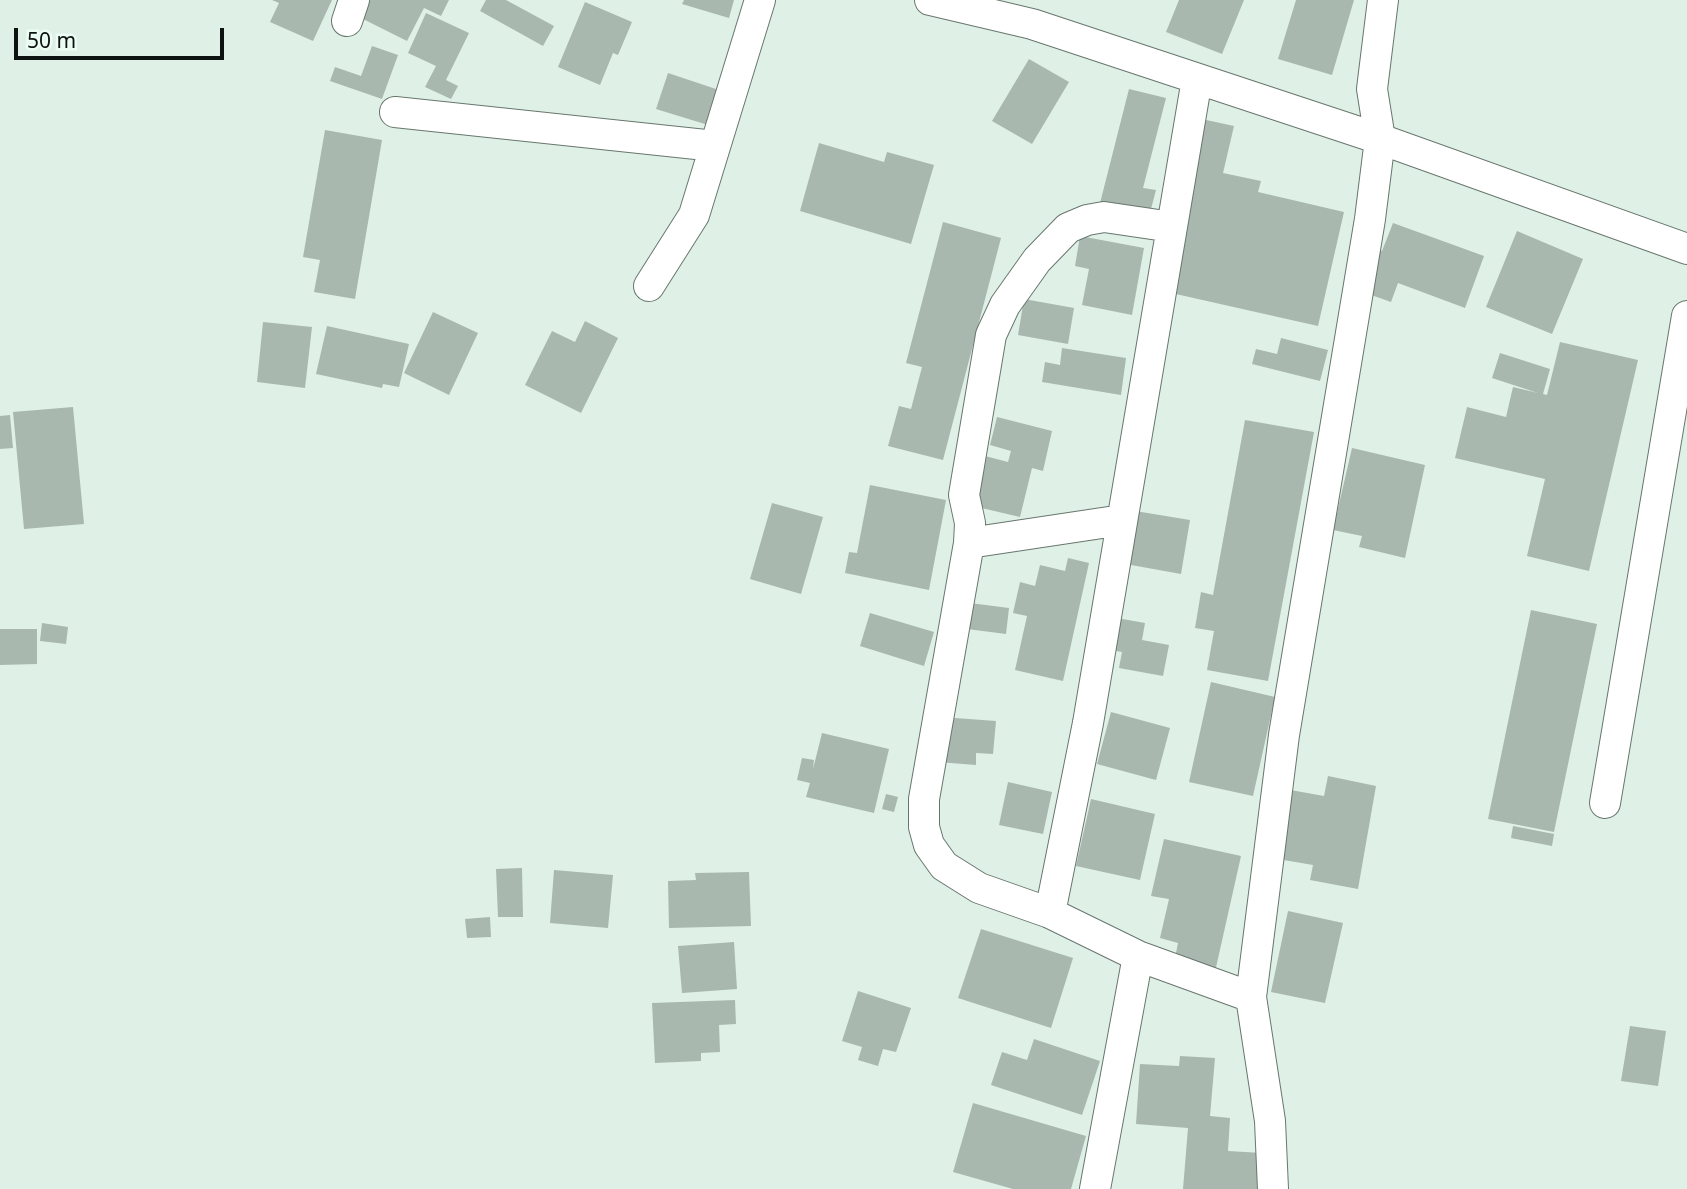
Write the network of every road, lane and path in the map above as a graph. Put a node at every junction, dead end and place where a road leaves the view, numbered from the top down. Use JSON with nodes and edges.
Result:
{"nodes":[{"id":1,"x":760,"y":0,"type":"edge"},
{"id":2,"x":930,"y":0,"type":"edge"},
{"id":3,"x":1383,"y":0,"type":"edge"},
{"id":4,"x":1035,"y":12,"type":"edge"},
{"id":5,"x":1197,"y":79,"type":"junction"},
{"id":6,"x":395,"y":112,"type":"dead end"},
{"id":7,"x":1380,"y":139,"type":"junction"},
{"id":8,"x":715,"y":146,"type":"junction"},
{"id":9,"x":1172,"y":227,"type":"junction"},
{"id":10,"x":1687,"y":248,"type":"edge"},
{"id":11,"x":649,"y":286,"type":"dead end"},
{"id":12,"x":1687,"y":316,"type":"edge"},
{"id":13,"x":1122,"y":520,"type":"junction"},
{"id":14,"x":969,"y":543,"type":"junction"},
{"id":15,"x":1605,"y":803,"type":"dead end"},
{"id":16,"x":1050,"y":913,"type":"junction"},
{"id":17,"x":1138,"y":956,"type":"junction"},
{"id":18,"x":1251,"y":997,"type":"junction"},
{"id":19,"x":1095,"y":1189,"type":"edge"},
{"id":20,"x":1273,"y":1189,"type":"edge"}],
"edges":[{"from":1,"to":8,"type":"street"},
{"from":2,"to":4,"type":"street"},
{"from":3,"to":7,"type":"street"},
{"from":4,"to":5,"type":"street"},
{"from":5,"to":7,"type":"street"},
{"from":5,"to":9,"type":"street"},
{"from":6,"to":8,"type":"street"},
{"from":7,"to":10,"type":"street"},
{"from":7,"to":18,"type":"street"},
{"from":8,"to":11,"type":"street"},
{"from":9,"to":13,"type":"street"},
{"from":9,"to":14,"type":"street"},
{"from":12,"to":15,"type":"street"},
{"from":13,"to":14,"type":"street"},
{"from":13,"to":16,"type":"street"},
{"from":14,"to":16,"type":"street"},
{"from":16,"to":17,"type":"street"},
{"from":17,"to":18,"type":"street"},
{"from":17,"to":19,"type":"street"},
{"from":18,"to":20,"type":"street"}]}
